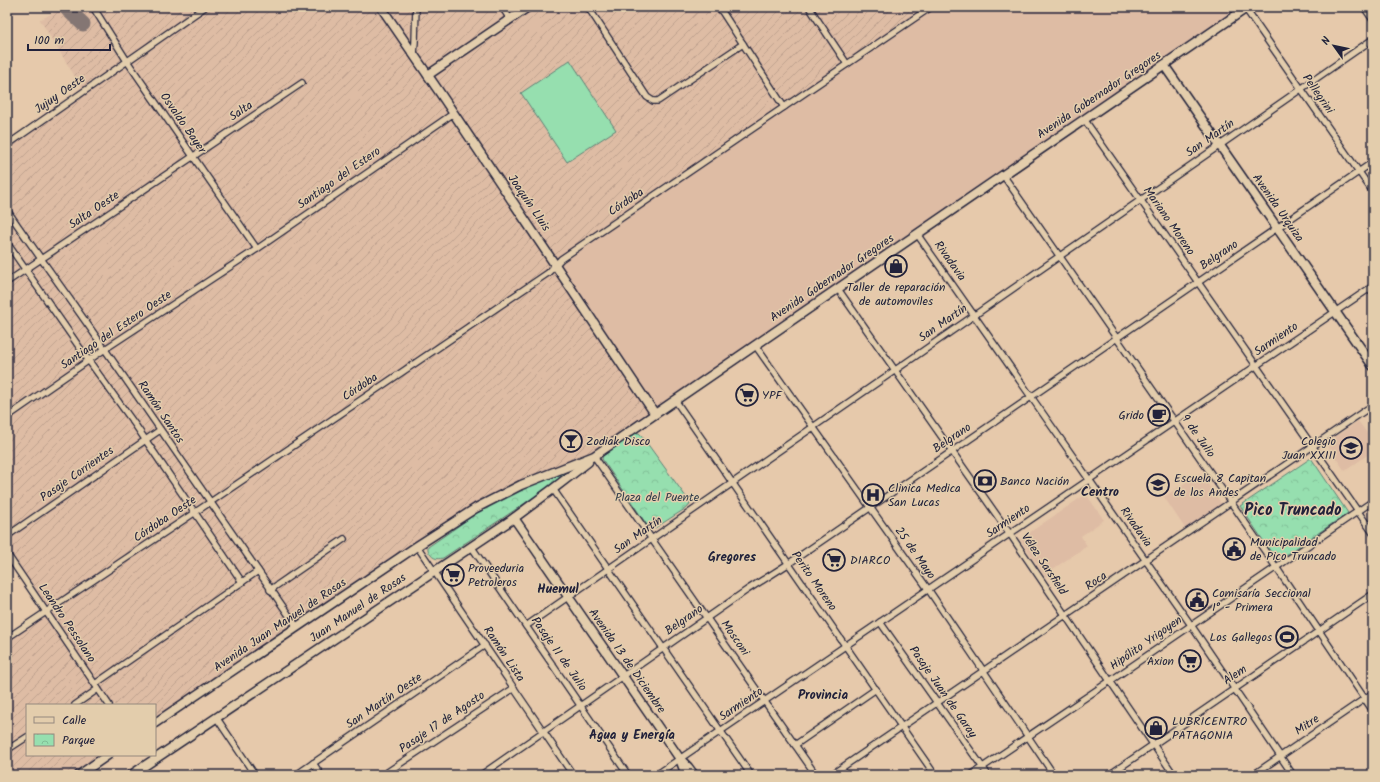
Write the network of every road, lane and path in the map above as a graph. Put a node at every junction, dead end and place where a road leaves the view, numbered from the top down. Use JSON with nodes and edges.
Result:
{"nodes":[{"id":1,"x":93,"y":7,"type":"edge"},
{"id":2,"x":205,"y":7,"type":"edge"},
{"id":3,"x":381,"y":7,"type":"edge"},
{"id":4,"x":416,"y":7,"type":"edge"},
{"id":5,"x":502,"y":7,"type":"edge"},
{"id":6,"x":528,"y":7,"type":"edge"},
{"id":7,"x":588,"y":7,"type":"edge"},
{"id":8,"x":719,"y":7,"type":"edge"},
{"id":9,"x":809,"y":7,"type":"edge"},
{"id":10,"x":931,"y":7,"type":"edge"},
{"id":11,"x":1364,"y":7,"type":"edge"},
{"id":12,"x":1247,"y":8,"type":"edge"},
{"id":13,"x":510,"y":19,"type":"junction"},
{"id":14,"x":1373,"y":20,"type":"edge"},
{"id":15,"x":1373,"y":38,"type":"edge"},
{"id":16,"x":743,"y":44,"type":"junction"},
{"id":17,"x":414,"y":54,"type":"junction"},
{"id":18,"x":127,"y":61,"type":"junction"},
{"id":19,"x":847,"y":64,"type":"junction"},
{"id":20,"x":1164,"y":65,"type":"junction"},
{"id":21,"x":428,"y":76,"type":"junction"},
{"id":22,"x":302,"y":83,"type":"dead end"},
{"id":23,"x":1301,"y":88,"type":"junction"},
{"id":24,"x":784,"y":107,"type":"junction"},
{"id":25,"x":454,"y":113,"type":"junction"},
{"id":26,"x":1084,"y":120,"type":"junction"},
{"id":27,"x":7,"y":145,"type":"edge"},
{"id":28,"x":1220,"y":145,"type":"junction"},
{"id":29,"x":193,"y":156,"type":"junction"},
{"id":30,"x":1373,"y":162,"type":"edge"},
{"id":31,"x":1359,"y":172,"type":"junction"},
{"id":32,"x":1003,"y":175,"type":"junction"},
{"id":33,"x":1373,"y":192,"type":"edge"},
{"id":34,"x":1140,"y":200,"type":"junction"},
{"id":35,"x":7,"y":210,"type":"edge"},
{"id":36,"x":1277,"y":228,"type":"junction"},
{"id":37,"x":917,"y":234,"type":"junction"},
{"id":38,"x":7,"y":243,"type":"edge"},
{"id":39,"x":257,"y":249,"type":"junction"},
{"id":40,"x":1060,"y":256,"type":"junction"},
{"id":41,"x":41,"y":259,"type":"junction"},
{"id":42,"x":237,"y":262,"type":"joint"},
{"id":43,"x":556,"y":265,"type":"junction"},
{"id":44,"x":25,"y":270,"type":"junction"},
{"id":45,"x":7,"y":282,"type":"edge"},
{"id":46,"x":1198,"y":282,"type":"junction"},
{"id":47,"x":1373,"y":286,"type":"edge"},
{"id":48,"x":838,"y":289,"type":"junction"},
{"id":49,"x":1335,"y":312,"type":"junction"},
{"id":50,"x":974,"y":315,"type":"junction"},
{"id":51,"x":1117,"y":338,"type":"junction"},
{"id":52,"x":755,"y":345,"type":"junction"},
{"id":53,"x":105,"y":350,"type":"junction"},
{"id":54,"x":89,"y":361,"type":"junction"},
{"id":55,"x":1256,"y":365,"type":"junction"},
{"id":56,"x":1373,"y":366,"type":"edge"},
{"id":57,"x":894,"y":370,"type":"junction"},
{"id":58,"x":1031,"y":397,"type":"junction"},
{"id":59,"x":675,"y":400,"type":"junction"},
{"id":60,"x":1373,"y":405,"type":"edge"},
{"id":61,"x":655,"y":414,"type":"junction"},
{"id":62,"x":7,"y":417,"type":"edge"},
{"id":63,"x":335,"y":417,"type":"joint"},
{"id":64,"x":1175,"y":421,"type":"junction"},
{"id":65,"x":813,"y":427,"type":"junction"},
{"id":66,"x":160,"y":430,"type":"junction"},
{"id":67,"x":146,"y":440,"type":"junction"},
{"id":68,"x":1313,"y":446,"type":"junction"},
{"id":69,"x":952,"y":452,"type":"junction"},
{"id":70,"x":594,"y":456,"type":"junction"},
{"id":71,"x":1089,"y":480,"type":"junction"},
{"id":72,"x":732,"y":483,"type":"junction"},
{"id":73,"x":553,"y":489,"type":"junction"},
{"id":74,"x":1373,"y":501,"type":"edge"},
{"id":75,"x":209,"y":502,"type":"junction"},
{"id":76,"x":1231,"y":502,"type":"junction"},
{"id":77,"x":870,"y":508,"type":"junction"},
{"id":78,"x":1358,"y":511,"type":"junction"},
{"id":79,"x":195,"y":512,"type":"junction"},
{"id":80,"x":514,"y":518,"type":"junction"},
{"id":81,"x":1373,"y":533,"type":"edge"},
{"id":82,"x":1010,"y":534,"type":"junction"},
{"id":83,"x":7,"y":536,"type":"edge"},
{"id":84,"x":653,"y":538,"type":"junction"},
{"id":85,"x":344,"y":539,"type":"dead end"},
{"id":86,"x":417,"y":546,"type":"junction"},
{"id":87,"x":471,"y":546,"type":"junction"},
{"id":88,"x":7,"y":554,"type":"edge"},
{"id":89,"x":1145,"y":560,"type":"junction"},
{"id":90,"x":788,"y":564,"type":"junction"},
{"id":91,"x":1276,"y":567,"type":"junction"},
{"id":92,"x":609,"y":568,"type":"junction"},
{"id":93,"x":258,"y":571,"type":"junction"},
{"id":94,"x":434,"y":572,"type":"junction"},
{"id":95,"x":242,"y":582,"type":"junction"},
{"id":96,"x":928,"y":589,"type":"junction"},
{"id":97,"x":270,"y":590,"type":"junction"},
{"id":98,"x":1373,"y":594,"type":"edge"},
{"id":99,"x":568,"y":597,"type":"junction"},
{"id":100,"x":46,"y":612,"type":"junction"},
{"id":101,"x":1066,"y":616,"type":"junction"},
{"id":102,"x":707,"y":618,"type":"junction"},
{"id":103,"x":880,"y":622,"type":"junction"},
{"id":104,"x":1191,"y":625,"type":"junction"},
{"id":105,"x":526,"y":626,"type":"junction"},
{"id":106,"x":297,"y":627,"type":"junction"},
{"id":107,"x":1318,"y":631,"type":"junction"},
{"id":108,"x":7,"y":638,"type":"edge"},
{"id":109,"x":485,"y":645,"type":"junction"},
{"id":110,"x":846,"y":645,"type":"junction"},
{"id":111,"x":664,"y":648,"type":"junction"},
{"id":112,"x":984,"y":671,"type":"junction"},
{"id":113,"x":624,"y":676,"type":"junction"},
{"id":114,"x":1110,"y":681,"type":"junction"},
{"id":115,"x":96,"y":687,"type":"junction"},
{"id":116,"x":514,"y":688,"type":"junction"},
{"id":117,"x":876,"y":689,"type":"junction"},
{"id":118,"x":1234,"y":689,"type":"junction"},
{"id":119,"x":1373,"y":693,"type":"edge"},
{"id":120,"x":1365,"y":698,"type":"junction"},
{"id":121,"x":765,"y":700,"type":"junction"},
{"id":122,"x":937,"y":702,"type":"junction"},
{"id":123,"x":76,"y":704,"type":"edge"},
{"id":124,"x":108,"y":704,"type":"edge"},
{"id":125,"x":581,"y":706,"type":"junction"},
{"id":126,"x":1373,"y":711,"type":"edge"},
{"id":127,"x":216,"y":717,"type":"junction"},
{"id":128,"x":156,"y":722,"type":"edge"},
{"id":129,"x":901,"y":726,"type":"junction"},
{"id":130,"x":721,"y":730,"type":"junction"},
{"id":131,"x":544,"y":732,"type":"junction"},
{"id":132,"x":1029,"y":737,"type":"junction"},
{"id":133,"x":26,"y":738,"type":"edge"},
{"id":134,"x":795,"y":745,"type":"junction"},
{"id":135,"x":1153,"y":745,"type":"junction"},
{"id":136,"x":7,"y":750,"type":"edge"},
{"id":137,"x":106,"y":756,"type":"edge"},
{"id":138,"x":1280,"y":756,"type":"junction"},
{"id":139,"x":680,"y":759,"type":"junction"},
{"id":140,"x":313,"y":763,"type":"junction"},
{"id":141,"x":982,"y":767,"type":"junction"},
{"id":142,"x":78,"y":775,"type":"edge"},
{"id":143,"x":130,"y":775,"type":"edge"},
{"id":144,"x":255,"y":775,"type":"edge"},
{"id":145,"x":296,"y":775,"type":"edge"},
{"id":146,"x":322,"y":775,"type":"edge"},
{"id":147,"x":383,"y":775,"type":"edge"},
{"id":148,"x":481,"y":775,"type":"edge"},
{"id":149,"x":573,"y":775,"type":"edge"},
{"id":150,"x":628,"y":775,"type":"edge"},
{"id":151,"x":656,"y":775,"type":"edge"},
{"id":152,"x":687,"y":775,"type":"edge"},
{"id":153,"x":694,"y":775,"type":"edge"},
{"id":154,"x":752,"y":775,"type":"edge"},
{"id":155,"x":816,"y":775,"type":"edge"},
{"id":156,"x":831,"y":775,"type":"edge"},
{"id":157,"x":935,"y":775,"type":"edge"},
{"id":158,"x":971,"y":775,"type":"edge"},
{"id":159,"x":988,"y":775,"type":"edge"},
{"id":160,"x":1054,"y":775,"type":"edge"},
{"id":161,"x":1109,"y":775,"type":"edge"},
{"id":162,"x":1174,"y":775,"type":"edge"},
{"id":163,"x":1253,"y":775,"type":"edge"},
{"id":164,"x":1293,"y":775,"type":"edge"}],
"edges":[{"from":1,"to":18,"type":"street","name":"Osvaldo Bayer"},
{"from":2,"to":18,"type":"street","name":"Jujuy Oeste"},
{"from":3,"to":17,"type":"street","name":"Joaquín Lluis"},
{"from":4,"to":17,"type":"street"},
{"from":5,"to":13,"type":"street"},
{"from":6,"to":13,"type":"street"},
{"from":7,"to":16,"type":"street"},
{"from":8,"to":16,"type":"street"},
{"from":9,"to":19,"type":"street"},
{"from":10,"to":19,"type":"street","name":"Córdoba"},
{"from":11,"to":14,"type":"street"},
{"from":12,"to":20,"type":"street","name":"Avenida Gobernador Gregores"},
{"from":12,"to":23,"type":"street","name":"Pellegrini"},
{"from":13,"to":21,"type":"street"},
{"from":15,"to":23,"type":"street","name":"San Martín"},
{"from":16,"to":24,"type":"street"},
{"from":17,"to":21,"type":"street","name":"Joaquín Lluis"},
{"from":18,"to":27,"type":"street","name":"Jujuy Oeste"},
{"from":18,"to":29,"type":"street","name":"Osvaldo Bayer"},
{"from":19,"to":24,"type":"street","name":"Córdoba"},
{"from":20,"to":26,"type":"street","name":"Avenida Gobernador Gregores"},
{"from":20,"to":28,"type":"street","name":"Avenida Urquiza"},
{"from":21,"to":25,"type":"street","name":"Joaquín Lluis"},
{"from":22,"to":29,"type":"street","name":"Salta"},
{"from":23,"to":28,"type":"street","name":"San Martín"},
{"from":23,"to":31,"type":"street","name":"Pellegrini"},
{"from":24,"to":43,"type":"street","name":"Córdoba"},
{"from":25,"to":39,"type":"street","name":"Santiago del Estero"},
{"from":25,"to":43,"type":"street","name":"Joaquín Lluis"},
{"from":26,"to":32,"type":"street","name":"Avenida Gobernador Gregores"},
{"from":26,"to":34,"type":"street","name":"Mariano Moreno"},
{"from":28,"to":34,"type":"street","name":"San Martín"},
{"from":28,"to":36,"type":"street","name":"Avenida Urquiza"},
{"from":29,"to":39,"type":"street","name":"Osvaldo Bayer"},
{"from":29,"to":41,"type":"street","name":"Salta Oeste"},
{"from":30,"to":31,"type":"street","name":"Belgrano"},
{"from":31,"to":33,"type":"street","name":"Pellegrini"},
{"from":31,"to":36,"type":"street","name":"Belgrano"},
{"from":32,"to":37,"type":"street","name":"Avenida Gobernador Gregores"},
{"from":32,"to":40,"type":"street","name":"9 de Julio"},
{"from":34,"to":40,"type":"street","name":"San Martín"},
{"from":34,"to":46,"type":"street","name":"Mariano Moreno"},
{"from":35,"to":41,"type":"street","name":"Ramón Santos"},
{"from":36,"to":46,"type":"street","name":"Belgrano"},
{"from":36,"to":49,"type":"street","name":"Avenida Urquiza"},
{"from":37,"to":48,"type":"street","name":"Avenida Gobernador Gregores"},
{"from":37,"to":50,"type":"street","name":"Rivadavia"},
{"from":38,"to":44,"type":"street"},
{"from":39,"to":42,"type":"street","name":"Santiago del Estero"},
{"from":40,"to":50,"type":"street","name":"San Martín"},
{"from":40,"to":51,"type":"street","name":"9 de Julio"},
{"from":41,"to":44,"type":"street","name":"Salta Oeste"},
{"from":41,"to":53,"type":"street","name":"Ramón Santos"},
{"from":42,"to":53,"type":"street","name":"Santiago del Estero Oeste"},
{"from":43,"to":61,"type":"street","name":"Joaquín Lluis"},
{"from":43,"to":63,"type":"street","name":"Córdoba"},
{"from":44,"to":45,"type":"street","name":"Salta Oeste"},
{"from":44,"to":54,"type":"street"},
{"from":46,"to":51,"type":"street","name":"Belgrano"},
{"from":46,"to":55,"type":"street","name":"Mariano Moreno"},
{"from":47,"to":49,"type":"street","name":"Sarmiento"},
{"from":48,"to":52,"type":"street","name":"Avenida Gobernador Gregores"},
{"from":48,"to":57,"type":"street","name":"Vélez Sarsfield"},
{"from":49,"to":55,"type":"street","name":"Sarmiento"},
{"from":49,"to":56,"type":"street","name":"Avenida Urquiza"},
{"from":50,"to":57,"type":"street","name":"San Martín"},
{"from":50,"to":58,"type":"street","name":"Rivadavia"},
{"from":51,"to":58,"type":"street","name":"Belgrano"},
{"from":51,"to":64,"type":"street","name":"9 de Julio"},
{"from":52,"to":59,"type":"street","name":"Avenida Gobernador Gregores"},
{"from":52,"to":65,"type":"street","name":"25 de Mayo"},
{"from":53,"to":54,"type":"street","name":"Santiago del Estero Oeste"},
{"from":53,"to":66,"type":"street","name":"Ramón Santos"},
{"from":54,"to":62,"type":"street","name":"Santiago del Estero Oeste"},
{"from":54,"to":67,"type":"street"},
{"from":55,"to":64,"type":"street","name":"Sarmiento"},
{"from":55,"to":68,"type":"street","name":"Mariano Moreno"},
{"from":57,"to":65,"type":"street","name":"San Martín"},
{"from":57,"to":69,"type":"street","name":"Vélez Sarsfield"},
{"from":58,"to":69,"type":"street","name":"Belgrano"},
{"from":58,"to":71,"type":"street","name":"Rivadavia"},
{"from":59,"to":61,"type":"street","name":"Avenida Gobernador Gregores"},
{"from":59,"to":72,"type":"street","name":"Perito Moreno"},
{"from":60,"to":68,"type":"street","name":"Roca"},
{"from":61,"to":70,"type":"street","name":"Avenida Gobernador Gregores"},
{"from":63,"to":75,"type":"street","name":"Córdoba Oeste"},
{"from":64,"to":71,"type":"street","name":"Sarmiento"},
{"from":64,"to":76,"type":"street","name":"9 de Julio"},
{"from":65,"to":72,"type":"street","name":"San Martín"},
{"from":65,"to":77,"type":"street","name":"25 de Mayo"},
{"from":66,"to":67,"type":"street","name":"Pasaje Corrientes"},
{"from":66,"to":75,"type":"street","name":"Ramón Santos"},
{"from":67,"to":79,"type":"street"},
{"from":67,"to":83,"type":"street","name":"Pasaje Corrientes"},
{"from":68,"to":76,"type":"street","name":"Roca"},
{"from":68,"to":78,"type":"street","name":"Mariano Moreno"},
{"from":69,"to":77,"type":"street","name":"Belgrano"},
{"from":69,"to":82,"type":"street","name":"Vélez Sarsfield"},
{"from":70,"to":73,"type":"street","name":"Juan Manuel de Rosas"},
{"from":70,"to":84,"type":"street","name":"Mosconi"},
{"from":70,"to":86,"type":"street","name":"Avenida Gobernador Gregores"},
{"from":71,"to":82,"type":"street","name":"Sarmiento"},
{"from":71,"to":89,"type":"street","name":"Rivadavia"},
{"from":72,"to":84,"type":"street","name":"San Martín"},
{"from":72,"to":90,"type":"street","name":"Perito Moreno"},
{"from":73,"to":80,"type":"street","name":"Juan Manuel de Rosas"},
{"from":73,"to":92,"type":"street"},
{"from":74,"to":78,"type":"street","name":"Hipólito Yrigoyen"},
{"from":75,"to":79,"type":"street","name":"Córdoba Oeste"},
{"from":75,"to":93,"type":"street","name":"Ramón Santos"},
{"from":76,"to":89,"type":"street","name":"Roca"},
{"from":76,"to":91,"type":"street","name":"9 de Julio"},
{"from":77,"to":90,"type":"street","name":"Belgrano"},
{"from":77,"to":96,"type":"street","name":"25 de Mayo"},
{"from":78,"to":81,"type":"street","name":"Mariano Moreno"},
{"from":78,"to":91,"type":"street","name":"Hipólito Yrigoyen"},
{"from":79,"to":95,"type":"street"},
{"from":79,"to":100,"type":"street","name":"Córdoba Oeste"},
{"from":80,"to":87,"type":"street","name":"Juan Manuel de Rosas"},
{"from":80,"to":99,"type":"street","name":"Avenida 13 de Diciembre"},
{"from":82,"to":96,"type":"street","name":"Sarmiento"},
{"from":82,"to":101,"type":"street","name":"Vélez Sarsfield"},
{"from":84,"to":92,"type":"street","name":"San Martín"},
{"from":84,"to":102,"type":"street","name":"Mosconi"},
{"from":85,"to":97,"type":"street"},
{"from":86,"to":94,"type":"street","name":"Ramón Lista"},
{"from":86,"to":106,"type":"street","name":"Avenida Juan Manuel de Rosas"},
{"from":87,"to":94,"type":"street","name":"Juan Manuel de Rosas"},
{"from":87,"to":105,"type":"street","name":"Pasaje 11 de Julio"},
{"from":88,"to":100,"type":"street","name":"Leandro Pessolano"},
{"from":89,"to":101,"type":"street","name":"Roca"},
{"from":89,"to":104,"type":"street","name":"Rivadavia"},
{"from":90,"to":102,"type":"street","name":"Belgrano"},
{"from":90,"to":110,"type":"street","name":"Perito Moreno"},
{"from":91,"to":104,"type":"street","name":"Hipólito Yrigoyen"},
{"from":91,"to":107,"type":"street","name":"9 de Julio"},
{"from":92,"to":99,"type":"street","name":"San Martín"},
{"from":92,"to":111,"type":"street"},
{"from":93,"to":95,"type":"street"},
{"from":93,"to":97,"type":"street","name":"Ramón Santos"},
{"from":94,"to":109,"type":"street","name":"Ramón Lista"},
{"from":94,"to":127,"type":"street","name":"Juan Manuel de Rosas"},
{"from":95,"to":115,"type":"street"},
{"from":96,"to":103,"type":"street","name":"Sarmiento"},
{"from":96,"to":112,"type":"street","name":"25 de Mayo"},
{"from":97,"to":106,"type":"street","name":"Ramón Santos"},
{"from":98,"to":107,"type":"street","name":"Alem"},
{"from":99,"to":105,"type":"street","name":"San Martín"},
{"from":99,"to":113,"type":"street","name":"Avenida 13 de Diciembre"},
{"from":100,"to":108,"type":"street","name":"Córdoba Oeste"},
{"from":100,"to":115,"type":"street","name":"Leandro Pessolano"},
{"from":101,"to":112,"type":"street","name":"Roca"},
{"from":101,"to":114,"type":"street","name":"Vélez Sarsfield"},
{"from":102,"to":111,"type":"street","name":"Belgrano"},
{"from":102,"to":121,"type":"street","name":"Mosconi"},
{"from":103,"to":110,"type":"street","name":"Sarmiento"},
{"from":103,"to":122,"type":"street","name":"Pasaje Juan de Garay"},
{"from":104,"to":114,"type":"street","name":"Hipólito Yrigoyen"},
{"from":104,"to":118,"type":"street","name":"Rivadavia"},
{"from":105,"to":125,"type":"street","name":"Pasaje 11 de Julio"},
{"from":106,"to":128,"type":"street","name":"Avenida Juan Manuel de Rosas"},
{"from":107,"to":118,"type":"street","name":"Alem"},
{"from":107,"to":120,"type":"street","name":"9 de Julio"},
{"from":109,"to":116,"type":"street","name":"Ramón Lista"},
{"from":109,"to":140,"type":"street","name":"San Martín Oeste"},
{"from":110,"to":117,"type":"street","name":"Perito Moreno"},
{"from":110,"to":121,"type":"street","name":"Sarmiento"},
{"from":111,"to":113,"type":"street","name":"Belgrano"},
{"from":111,"to":130,"type":"street"},
{"from":112,"to":122,"type":"street","name":"Roca"},
{"from":112,"to":132,"type":"street","name":"25 de Mayo"},
{"from":113,"to":125,"type":"street","name":"Belgrano"},
{"from":113,"to":139,"type":"street","name":"Avenida 13 de Diciembre"},
{"from":114,"to":132,"type":"street","name":"Hipólito Yrigoyen"},
{"from":114,"to":135,"type":"street","name":"Vélez Sarsfield"},
{"from":115,"to":123,"type":"street"},
{"from":115,"to":124,"type":"street","name":"Leandro Pessolano"},
{"from":116,"to":131,"type":"street","name":"Ramón Lista"},
{"from":116,"to":147,"type":"street","name":"Pasaje 17 de Agosto"},
{"from":117,"to":129,"type":"street","name":"Perito Moreno"},
{"from":117,"to":134,"type":"street"},
{"from":118,"to":135,"type":"street","name":"Alem"},
{"from":118,"to":138,"type":"street","name":"Rivadavia"},
{"from":119,"to":120,"type":"street","name":"Mitre"},
{"from":120,"to":126,"type":"street","name":"9 de Julio"},
{"from":120,"to":138,"type":"street","name":"Mitre"},
{"from":121,"to":130,"type":"street","name":"Sarmiento"},
{"from":121,"to":134,"type":"street","name":"Mosconi"},
{"from":122,"to":129,"type":"street","name":"Roca"},
{"from":122,"to":141,"type":"street","name":"Pasaje Juan de Garay"},
{"from":125,"to":131,"type":"street","name":"Belgrano"},
{"from":125,"to":150,"type":"street","name":"Pasaje 11 de Julio"},
{"from":127,"to":143,"type":"street","name":"Juan Manuel de Rosas"},
{"from":127,"to":144,"type":"street"},
{"from":129,"to":156,"type":"street","name":"Roca"},
{"from":129,"to":157,"type":"street","name":"Perito Moreno"},
{"from":130,"to":139,"type":"street","name":"Sarmiento"},
{"from":130,"to":154,"type":"street"},
{"from":131,"to":148,"type":"street","name":"Belgrano"},
{"from":131,"to":149,"type":"street","name":"Ramón Lista"},
{"from":132,"to":141,"type":"street","name":"Hipólito Yrigoyen"},
{"from":132,"to":160,"type":"street","name":"25 de Mayo"},
{"from":133,"to":136,"type":"street"},
{"from":134,"to":155,"type":"street","name":"Mosconi"},
{"from":135,"to":161,"type":"street","name":"Alem"},
{"from":135,"to":162,"type":"street","name":"Vélez Sarsfield"},
{"from":137,"to":142,"type":"street"},
{"from":138,"to":163,"type":"street","name":"Mitre"},
{"from":138,"to":164,"type":"street","name":"Rivadavia"},
{"from":139,"to":151,"type":"street","name":"Sarmiento"},
{"from":139,"to":152,"type":"street","name":"Avenida 13 de Diciembre"},
{"from":139,"to":153,"type":"street","name":"Avenida 13 de Diciembre"},
{"from":140,"to":145,"type":"street","name":"San Martín Oeste"},
{"from":140,"to":146,"type":"street"},
{"from":141,"to":158,"type":"street","name":"Hipólito Yrigoyen"},
{"from":141,"to":159,"type":"street","name":"Pasaje Juan de Garay"}]}
